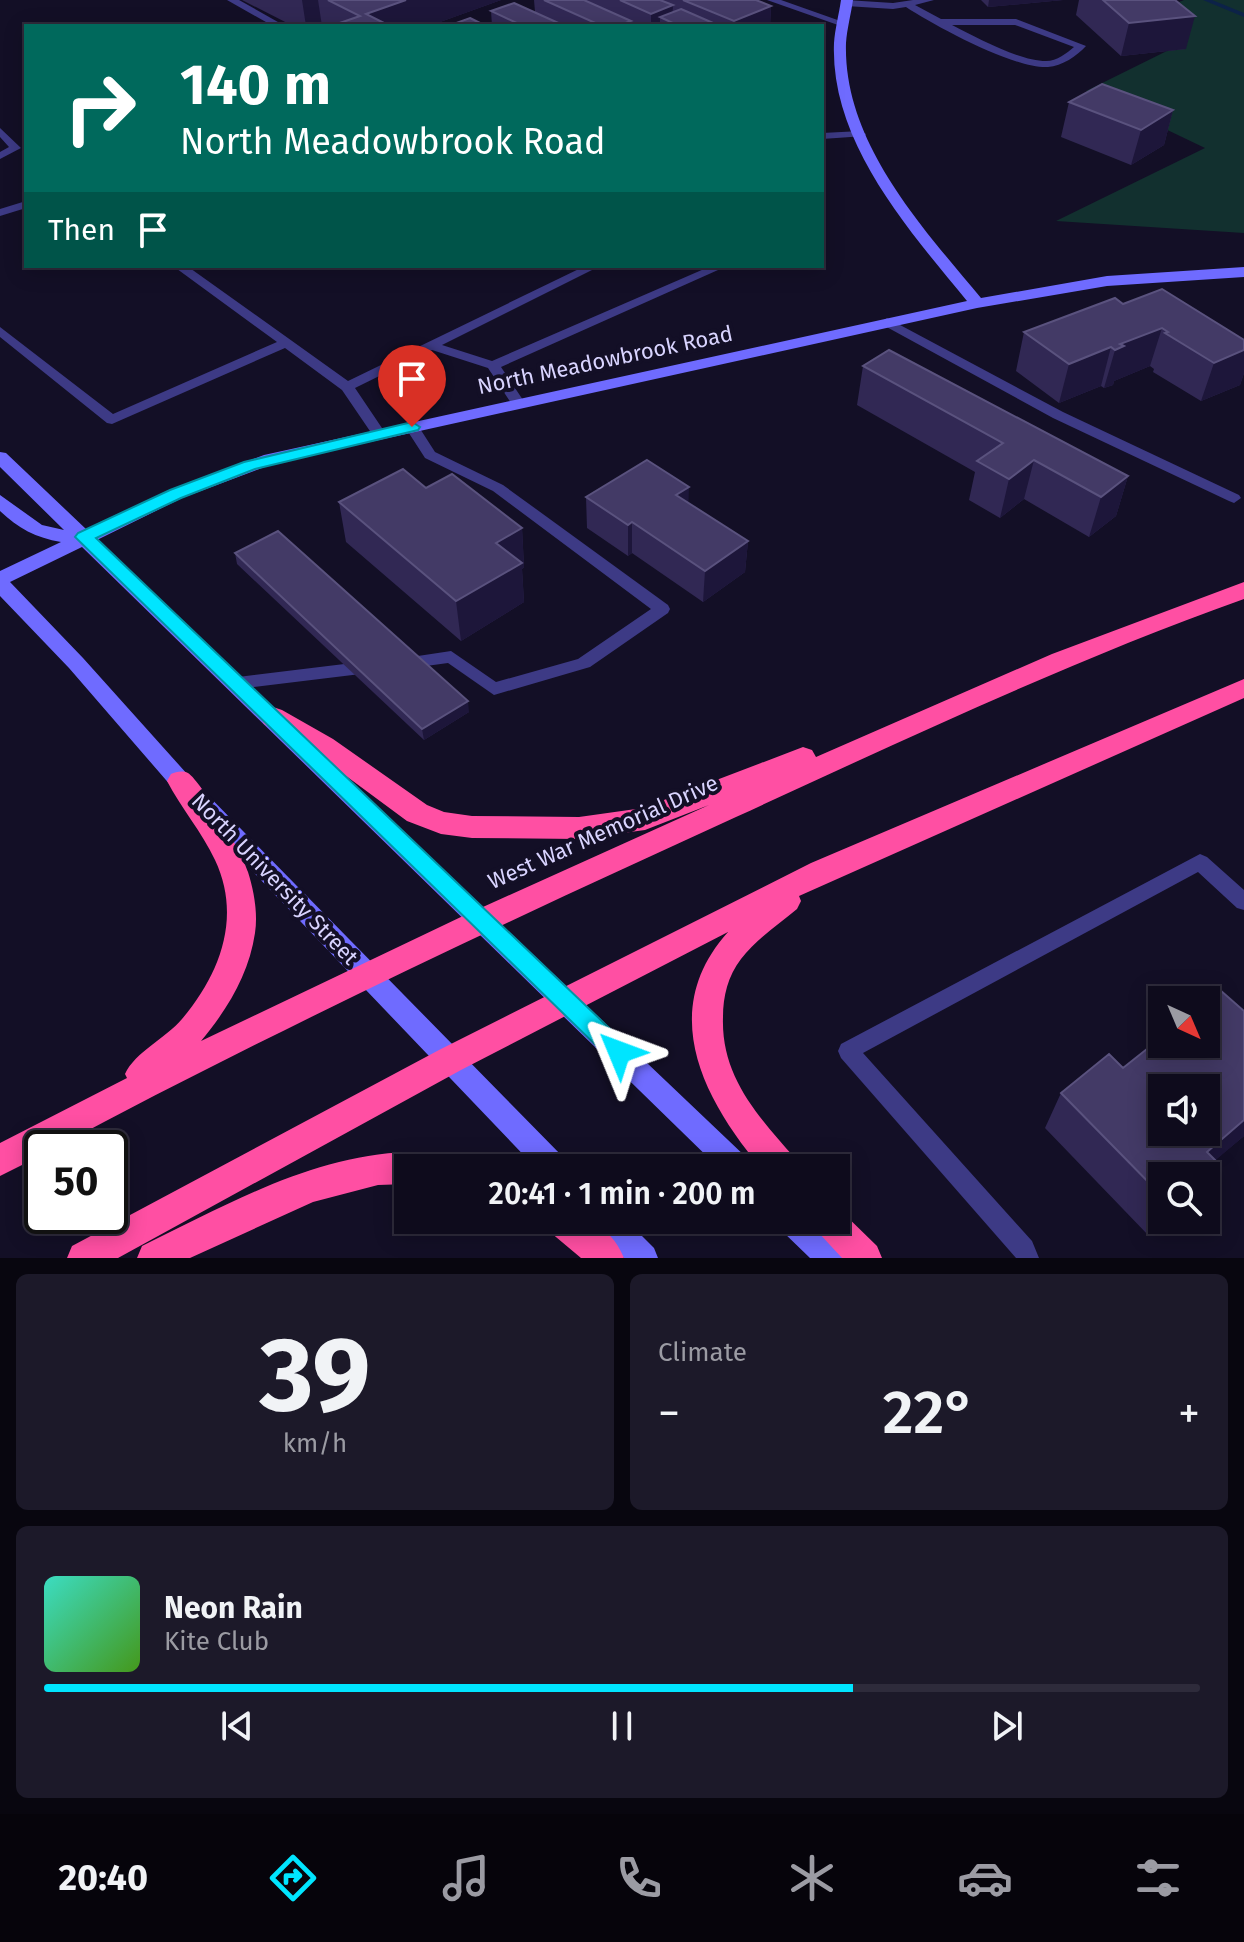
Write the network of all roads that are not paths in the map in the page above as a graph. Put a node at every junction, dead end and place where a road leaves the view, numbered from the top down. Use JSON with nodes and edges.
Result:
{"nodes":[{"id":1,"x":232,"y":0,"type":"edge"},
{"id":2,"x":772,"y":0,"type":"edge"},
{"id":3,"x":929,"y":0,"type":"edge"},
{"id":4,"x":847,"y":2,"type":"edge"},
{"id":5,"x":909,"y":5,"type":"junction"},
{"id":6,"x":939,"y":22,"type":"junction"},
{"id":7,"x":841,"y":23,"type":"junction"},
{"id":8,"x":276,"y":24,"type":"edge"},
{"id":9,"x":0,"y":131,"type":"edge"},
{"id":10,"x":861,"y":134,"type":"junction"},
{"id":11,"x":824,"y":136,"type":"edge"},
{"id":12,"x":23,"y":149,"type":"edge"},
{"id":13,"x":0,"y":156,"type":"edge"},
{"id":14,"x":24,"y":205,"type":"edge"},
{"id":15,"x":0,"y":213,"type":"edge"},
{"id":16,"x":182,"y":268,"type":"edge"},
{"id":17,"x":590,"y":268,"type":"edge"},
{"id":18,"x":716,"y":268,"type":"edge"},
{"id":19,"x":1244,"y":272,"type":"edge"},
{"id":20,"x":977,"y":303,"type":"junction"},
{"id":21,"x":887,"y":322,"type":"junction"},
{"id":22,"x":0,"y":331,"type":"edge"},
{"id":23,"x":286,"y":343,"type":"junction"},
{"id":24,"x":431,"y":346,"type":"junction"},
{"id":25,"x":493,"y":365,"type":"junction"},
{"id":26,"x":347,"y":387,"type":"junction"},
{"id":27,"x":518,"y":403,"type":"junction"},
{"id":28,"x":412,"y":427,"type":"junction"},
{"id":29,"x":379,"y":434,"type":"junction"},
{"id":30,"x":0,"y":457,"type":"edge"},
{"id":31,"x":1234,"y":498,"type":"dead end"},
{"id":32,"x":0,"y":501,"type":"edge"},
{"id":33,"x":84,"y":537,"type":"junction"},
{"id":34,"x":0,"y":582,"type":"edge"},
{"id":35,"x":1244,"y":590,"type":"edge"},
{"id":36,"x":1067,"y":656,"type":"junction"},
{"id":37,"x":238,"y":683,"type":"junction"},
{"id":38,"x":1244,"y":688,"type":"edge"},
{"id":39,"x":273,"y":717,"type":"junction"},
{"id":40,"x":180,"y":781,"type":"junction"},
{"id":41,"x":821,"y":871,"type":"junction"},
{"id":42,"x":1244,"y":902,"type":"edge"},
{"id":43,"x":482,"y":919,"type":"junction"},
{"id":44,"x":367,"y":974,"type":"junction"},
{"id":45,"x":565,"y":1001,"type":"junction"},
{"id":46,"x":450,"y":1060,"type":"junction"},
{"id":47,"x":12,"y":1153,"type":"edge"},
{"id":48,"x":541,"y":1154,"type":"edge"},
{"id":49,"x":723,"y":1154,"type":"edge"},
{"id":50,"x":770,"y":1154,"type":"edge"},
{"id":51,"x":394,"y":1169,"type":"edge"},
{"id":52,"x":579,"y":1234,"type":"edge"},
{"id":53,"x":620,"y":1234,"type":"edge"},
{"id":54,"x":805,"y":1234,"type":"edge"},
{"id":55,"x":843,"y":1234,"type":"edge"},
{"id":56,"x":84,"y":1258,"type":"edge"},
{"id":57,"x":154,"y":1258,"type":"edge"},
{"id":58,"x":607,"y":1258,"type":"edge"},
{"id":59,"x":644,"y":1258,"type":"edge"},
{"id":60,"x":830,"y":1258,"type":"edge"},
{"id":61,"x":865,"y":1258,"type":"edge"},
{"id":62,"x":1028,"y":1258,"type":"edge"}],
"edges":[{"from":1,"to":8,"type":"lane"},
{"from":2,"to":7,"type":"lane"},
{"from":3,"to":5,"type":"lane"},
{"from":4,"to":5,"type":"lane"},
{"from":4,"to":7,"type":"street"},
{"from":5,"to":6,"type":"lane"},
{"from":6,"to":6,"type":"lane"},
{"from":7,"to":10,"type":"street"},
{"from":9,"to":12,"type":"lane"},
{"from":10,"to":11,"type":"lane"},
{"from":10,"to":20,"type":"street"},
{"from":12,"to":13,"type":"lane"},
{"from":14,"to":15,"type":"lane"},
{"from":16,"to":23,"type":"lane"},
{"from":17,"to":24,"type":"lane"},
{"from":18,"to":25,"type":"lane"},
{"from":19,"to":20,"type":"street","name":"North Meadowbrook Road"},
{"from":20,"to":21,"type":"street","name":"North Meadowbrook Road"},
{"from":21,"to":27,"type":"street","name":"North Meadowbrook Road"},
{"from":21,"to":31,"type":"lane"},
{"from":22,"to":23,"type":"lane"},
{"from":23,"to":26,"type":"lane"},
{"from":24,"to":25,"type":"lane"},
{"from":24,"to":26,"type":"lane"},
{"from":25,"to":27,"type":"lane"},
{"from":26,"to":29,"type":"lane"},
{"from":27,"to":28,"type":"street","name":"North Meadowbrook Road"},
{"from":28,"to":29,"type":"street","name":"North Meadowbrook Road"},
{"from":28,"to":37,"type":"lane"},
{"from":29,"to":33,"type":"street","name":"North Meadowbrook Road"},
{"from":30,"to":33,"type":"street"},
{"from":32,"to":33,"type":"street"},
{"from":33,"to":34,"type":"street","name":"North Meadowbrook Road"},
{"from":33,"to":37,"type":"street"},
{"from":34,"to":40,"type":"street","name":"North University Street"},
{"from":35,"to":36,"type":"highway","name":"West War Memorial Drive"},
{"from":36,"to":39,"type":"highway"},
{"from":36,"to":43,"type":"highway","name":"West War Memorial Drive"},
{"from":37,"to":39,"type":"street"},
{"from":38,"to":41,"type":"highway"},
{"from":39,"to":43,"type":"street"},
{"from":40,"to":44,"type":"street","name":"North University Street"},
{"from":40,"to":47,"type":"highway"},
{"from":41,"to":45,"type":"highway"},
{"from":41,"to":50,"type":"highway"},
{"from":42,"to":62,"type":"lane"},
{"from":43,"to":44,"type":"highway","name":"West War Memorial Drive"},
{"from":43,"to":45,"type":"street"},
{"from":44,"to":46,"type":"street","name":"North University Street"},
{"from":44,"to":47,"type":"highway","name":"West War Memorial Drive"},
{"from":45,"to":46,"type":"highway"},
{"from":45,"to":49,"type":"street"},
{"from":46,"to":48,"type":"street","name":"North University Street"},
{"from":46,"to":56,"type":"highway"},
{"from":51,"to":57,"type":"highway"},
{"from":52,"to":58,"type":"highway"},
{"from":53,"to":59,"type":"street"},
{"from":54,"to":60,"type":"street"},
{"from":55,"to":61,"type":"highway"}]}
